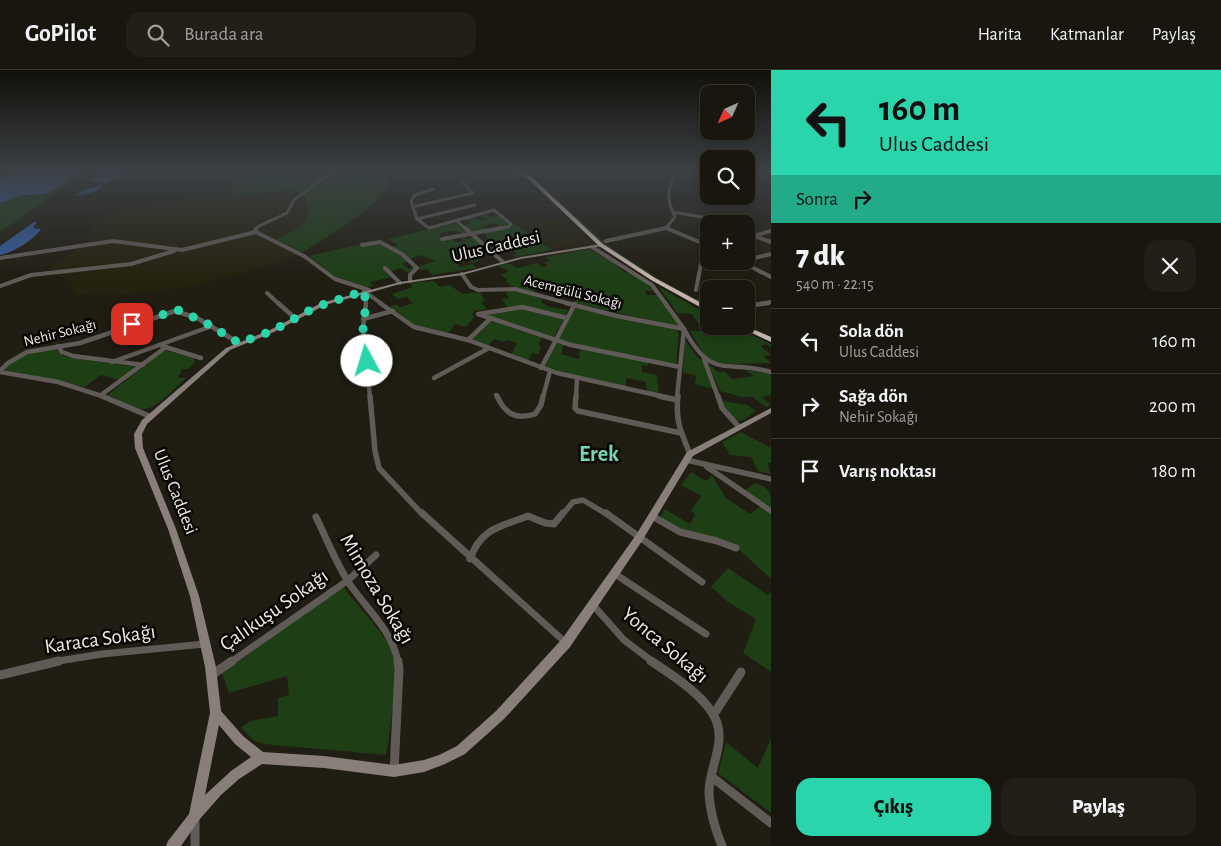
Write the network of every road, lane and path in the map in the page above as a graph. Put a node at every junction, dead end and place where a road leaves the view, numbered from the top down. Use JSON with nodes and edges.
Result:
{"nodes":[{"id":1,"x":291,"y":205,"type":"edge"},
{"id":2,"x":419,"y":205,"type":"edge"},
{"id":3,"x":475,"y":205,"type":"dead end"},
{"id":4,"x":560,"y":205,"type":"edge"},
{"id":5,"x":565,"y":205,"type":"edge"},
{"id":6,"x":670,"y":205,"type":"edge"},
{"id":7,"x":412,"y":207,"type":"joint"},
{"id":8,"x":673,"y":212,"type":"junction"},
{"id":9,"x":700,"y":217,"type":"edge"},
{"id":10,"x":417,"y":219,"type":"junction"},
{"id":11,"x":457,"y":221,"type":"junction"},
{"id":12,"x":666,"y":228,"type":"junction"},
{"id":13,"x":771,"y":231,"type":"edge"},
{"id":14,"x":254,"y":232,"type":"junction"},
{"id":15,"x":471,"y":233,"type":"junction"},
{"id":16,"x":755,"y":236,"type":"joint"},
{"id":17,"x":442,"y":239,"type":"dead end"},
{"id":18,"x":771,"y":242,"type":"edge"},
{"id":19,"x":604,"y":243,"type":"junction"},
{"id":20,"x":700,"y":243,"type":"edge"},
{"id":21,"x":362,"y":245,"type":"dead end"},
{"id":22,"x":592,"y":246,"type":"junction"},
{"id":23,"x":176,"y":250,"type":"junction"},
{"id":24,"x":771,"y":254,"type":"edge"},
{"id":25,"x":0,"y":258,"type":"edge"},
{"id":26,"x":755,"y":258,"type":"edge"},
{"id":27,"x":503,"y":262,"type":"junction"},
{"id":28,"x":385,"y":268,"type":"dead end"},
{"id":29,"x":755,"y":268,"type":"edge"},
{"id":30,"x":700,"y":270,"type":"edge"},
{"id":31,"x":462,"y":274,"type":"junction"},
{"id":32,"x":771,"y":277,"type":"edge"},
{"id":33,"x":410,"y":281,"type":"junction"},
{"id":34,"x":400,"y":283,"type":"junction"},
{"id":35,"x":0,"y":286,"type":"edge"},
{"id":36,"x":696,"y":290,"type":"dead end"},
{"id":37,"x":367,"y":291,"type":"junction"},
{"id":38,"x":267,"y":292,"type":"dead end"},
{"id":39,"x":700,"y":299,"type":"edge"},
{"id":40,"x":771,"y":302,"type":"edge"},
{"id":41,"x":575,"y":304,"type":"junction"},
{"id":42,"x":700,"y":305,"type":"edge"},
{"id":43,"x":755,"y":305,"type":"edge"},
{"id":44,"x":393,"y":311,"type":"junction"},
{"id":45,"x":295,"y":318,"type":"junction"},
{"id":46,"x":567,"y":318,"type":"junction"},
{"id":47,"x":363,"y":319,"type":"junction"},
{"id":48,"x":490,"y":319,"type":"junction"},
{"id":49,"x":212,"y":326,"type":"junction"},
{"id":50,"x":755,"y":326,"type":"edge"},
{"id":51,"x":684,"y":329,"type":"junction"},
{"id":52,"x":755,"y":333,"type":"edge"},
{"id":53,"x":771,"y":333,"type":"edge"},
{"id":54,"x":468,"y":340,"type":"junction"},
{"id":55,"x":554,"y":340,"type":"junction"},
{"id":56,"x":771,"y":340,"type":"edge"},
{"id":57,"x":239,"y":343,"type":"junction"},
{"id":58,"x":58,"y":346,"type":"junction"},
{"id":59,"x":163,"y":346,"type":"junction"},
{"id":60,"x":489,"y":348,"type":"junction"},
{"id":61,"x":201,"y":358,"type":"dead end"},
{"id":62,"x":704,"y":359,"type":"junction"},
{"id":63,"x":112,"y":362,"type":"junction"},
{"id":64,"x":142,"y":365,"type":"junction"},
{"id":65,"x":771,"y":366,"type":"edge"},
{"id":66,"x":680,"y":367,"type":"junction"},
{"id":67,"x":752,"y":367,"type":"junction"},
{"id":68,"x":541,"y":368,"type":"junction"},
{"id":69,"x":550,"y":371,"type":"junction"},
{"id":70,"x":0,"y":372,"type":"edge"},
{"id":71,"x":771,"y":372,"type":"edge"},
{"id":72,"x":434,"y":378,"type":"dead end"},
{"id":73,"x":577,"y":378,"type":"junction"},
{"id":74,"x":101,"y":395,"type":"junction"},
{"id":75,"x":496,"y":395,"type":"dead end"},
{"id":76,"x":677,"y":400,"type":"junction"},
{"id":77,"x":771,"y":410,"type":"edge"},
{"id":78,"x":149,"y":416,"type":"junction"},
{"id":79,"x":739,"y":427,"type":"junction"},
{"id":80,"x":681,"y":433,"type":"junction"},
{"id":81,"x":688,"y":457,"type":"junction"},
{"id":82,"x":704,"y":464,"type":"junction"},
{"id":83,"x":771,"y":479,"type":"edge"},
{"id":84,"x":771,"y":511,"type":"edge"},
{"id":85,"x":652,"y":516,"type":"junction"},
{"id":86,"x":316,"y":517,"type":"dead end"},
{"id":87,"x":639,"y":538,"type":"junction"},
{"id":88,"x":736,"y":548,"type":"dead end"},
{"id":89,"x":376,"y":555,"type":"dead end"},
{"id":90,"x":470,"y":559,"type":"junction"},
{"id":91,"x":615,"y":574,"type":"junction"},
{"id":92,"x":347,"y":581,"type":"junction"},
{"id":93,"x":702,"y":582,"type":"dead end"},
{"id":94,"x":593,"y":605,"type":"junction"},
{"id":95,"x":706,"y":634,"type":"dead end"},
{"id":96,"x":566,"y":643,"type":"junction"},
{"id":97,"x":205,"y":644,"type":"junction"},
{"id":98,"x":742,"y":672,"type":"dead end"},
{"id":99,"x":213,"y":674,"type":"junction"},
{"id":100,"x":0,"y":675,"type":"edge"},
{"id":101,"x":216,"y":713,"type":"junction"},
{"id":102,"x":714,"y":714,"type":"junction"},
{"id":103,"x":261,"y":758,"type":"junction"},
{"id":104,"x":394,"y":771,"type":"junction"},
{"id":105,"x":712,"y":777,"type":"junction"},
{"id":106,"x":195,"y":816,"type":"junction"},
{"id":107,"x":771,"y":823,"type":"edge"},
{"id":108,"x":173,"y":846,"type":"edge"},
{"id":109,"x":195,"y":846,"type":"edge"},
{"id":110,"x":722,"y":846,"type":"edge"}],
"edges":[{"from":1,"to":14,"type":"street"},
{"from":2,"to":7,"type":"street"},
{"from":3,"to":10,"type":"street"},
{"from":4,"to":19,"type":"highway"},
{"from":5,"to":19,"type":"highway"},
{"from":6,"to":8,"type":"street"},
{"from":7,"to":10,"type":"street"},
{"from":8,"to":9,"type":"street"},
{"from":8,"to":12,"type":"street"},
{"from":10,"to":11,"type":"street"},
{"from":11,"to":15,"type":"street"},
{"from":11,"to":15,"type":"street"},
{"from":12,"to":19,"type":"street"},
{"from":12,"to":20,"type":"street"},
{"from":13,"to":16,"type":"street"},
{"from":14,"to":23,"type":"street"},
{"from":14,"to":37,"type":"street"},
{"from":15,"to":17,"type":"street"},
{"from":15,"to":27,"type":"street"},
{"from":16,"to":18,"type":"street"},
{"from":19,"to":22,"type":"street","name":"Ulus Caddesi"},
{"from":19,"to":39,"type":"highway"},
{"from":19,"to":42,"type":"highway"},
{"from":21,"to":33,"type":"street"},
{"from":22,"to":27,"type":"street","name":"Ulus Caddesi"},
{"from":22,"to":51,"type":"street"},
{"from":23,"to":25,"type":"street"},
{"from":23,"to":35,"type":"street"},
{"from":24,"to":26,"type":"street"},
{"from":27,"to":31,"type":"street","name":"Ulus Caddesi"},
{"from":28,"to":34,"type":"street"},
{"from":29,"to":32,"type":"street"},
{"from":30,"to":36,"type":"street"},
{"from":31,"to":33,"type":"street","name":"Ulus Caddesi"},
{"from":31,"to":41,"type":"street","name":"Acemgülü Sokağı"},
{"from":33,"to":34,"type":"street","name":"Ulus Caddesi"},
{"from":34,"to":37,"type":"street","name":"Ulus Caddesi"},
{"from":37,"to":44,"type":"street"},
{"from":37,"to":45,"type":"street","name":"Ulus Caddesi"},
{"from":37,"to":47,"type":"street"},
{"from":38,"to":45,"type":"street"},
{"from":40,"to":43,"type":"street"},
{"from":41,"to":46,"type":"street"},
{"from":41,"to":51,"type":"street","name":"Acemgülü Sokağı"},
{"from":44,"to":47,"type":"street"},
{"from":44,"to":54,"type":"street"},
{"from":45,"to":57,"type":"street","name":"Ulus Caddesi"},
{"from":46,"to":48,"type":"street"},
{"from":46,"to":55,"type":"street"},
{"from":47,"to":90,"type":"street"},
{"from":48,"to":54,"type":"street"},
{"from":48,"to":55,"type":"street"},
{"from":49,"to":57,"type":"street","name":"Nehir Sokağı"},
{"from":49,"to":58,"type":"street","name":"Nehir Sokağı"},
{"from":49,"to":59,"type":"street"},
{"from":50,"to":53,"type":"highway"},
{"from":51,"to":62,"type":"street"},
{"from":51,"to":66,"type":"street"},
{"from":52,"to":56,"type":"highway"},
{"from":54,"to":60,"type":"street"},
{"from":55,"to":66,"type":"street"},
{"from":55,"to":68,"type":"street"},
{"from":57,"to":78,"type":"street","name":"Ulus Caddesi"},
{"from":58,"to":63,"type":"street"},
{"from":58,"to":70,"type":"street","name":"Nehir Sokağı"},
{"from":59,"to":61,"type":"street"},
{"from":59,"to":63,"type":"street"},
{"from":59,"to":64,"type":"street"},
{"from":60,"to":68,"type":"street"},
{"from":60,"to":72,"type":"street"},
{"from":62,"to":67,"type":"street"},
{"from":62,"to":79,"type":"street"},
{"from":63,"to":64,"type":"street"},
{"from":64,"to":74,"type":"street"},
{"from":65,"to":67,"type":"street"},
{"from":66,"to":76,"type":"street"},
{"from":67,"to":71,"type":"street"},
{"from":68,"to":69,"type":"street"},
{"from":69,"to":73,"type":"street"},
{"from":69,"to":75,"type":"street"},
{"from":70,"to":74,"type":"street"},
{"from":73,"to":76,"type":"street"},
{"from":73,"to":80,"type":"street"},
{"from":74,"to":78,"type":"street"},
{"from":76,"to":80,"type":"street"},
{"from":77,"to":79,"type":"street"},
{"from":78,"to":97,"type":"street","name":"Ulus Caddesi"},
{"from":79,"to":81,"type":"street"},
{"from":80,"to":81,"type":"street"},
{"from":81,"to":82,"type":"street"},
{"from":81,"to":85,"type":"street"},
{"from":82,"to":83,"type":"street"},
{"from":82,"to":84,"type":"street"},
{"from":85,"to":87,"type":"street"},
{"from":85,"to":88,"type":"street"},
{"from":86,"to":92,"type":"street","name":"Mimoza Sokağı"},
{"from":87,"to":90,"type":"street"},
{"from":87,"to":91,"type":"street"},
{"from":87,"to":93,"type":"street"},
{"from":89,"to":92,"type":"street","name":"Çalıkuşu Sokağı"},
{"from":90,"to":96,"type":"street"},
{"from":91,"to":94,"type":"street"},
{"from":91,"to":95,"type":"street"},
{"from":92,"to":99,"type":"street","name":"Çalıkuşu Sokağı"},
{"from":92,"to":104,"type":"street","name":"Mimoza Sokağı"},
{"from":94,"to":96,"type":"street"},
{"from":94,"to":102,"type":"street","name":"Yonca Sokağı"},
{"from":96,"to":104,"type":"street"},
{"from":97,"to":99,"type":"street","name":"Ulus Caddesi"},
{"from":97,"to":100,"type":"street","name":"Karaca Sokağı"},
{"from":98,"to":102,"type":"street","name":"Yonca Sokağı"},
{"from":99,"to":101,"type":"street","name":"Ulus Caddesi"},
{"from":101,"to":103,"type":"street"},
{"from":101,"to":106,"type":"street","name":"Ulus Caddesi"},
{"from":102,"to":105,"type":"street"},
{"from":103,"to":104,"type":"street"},
{"from":103,"to":106,"type":"street"},
{"from":105,"to":107,"type":"street"},
{"from":105,"to":110,"type":"street"},
{"from":106,"to":108,"type":"street"},
{"from":106,"to":109,"type":"street"}]}
